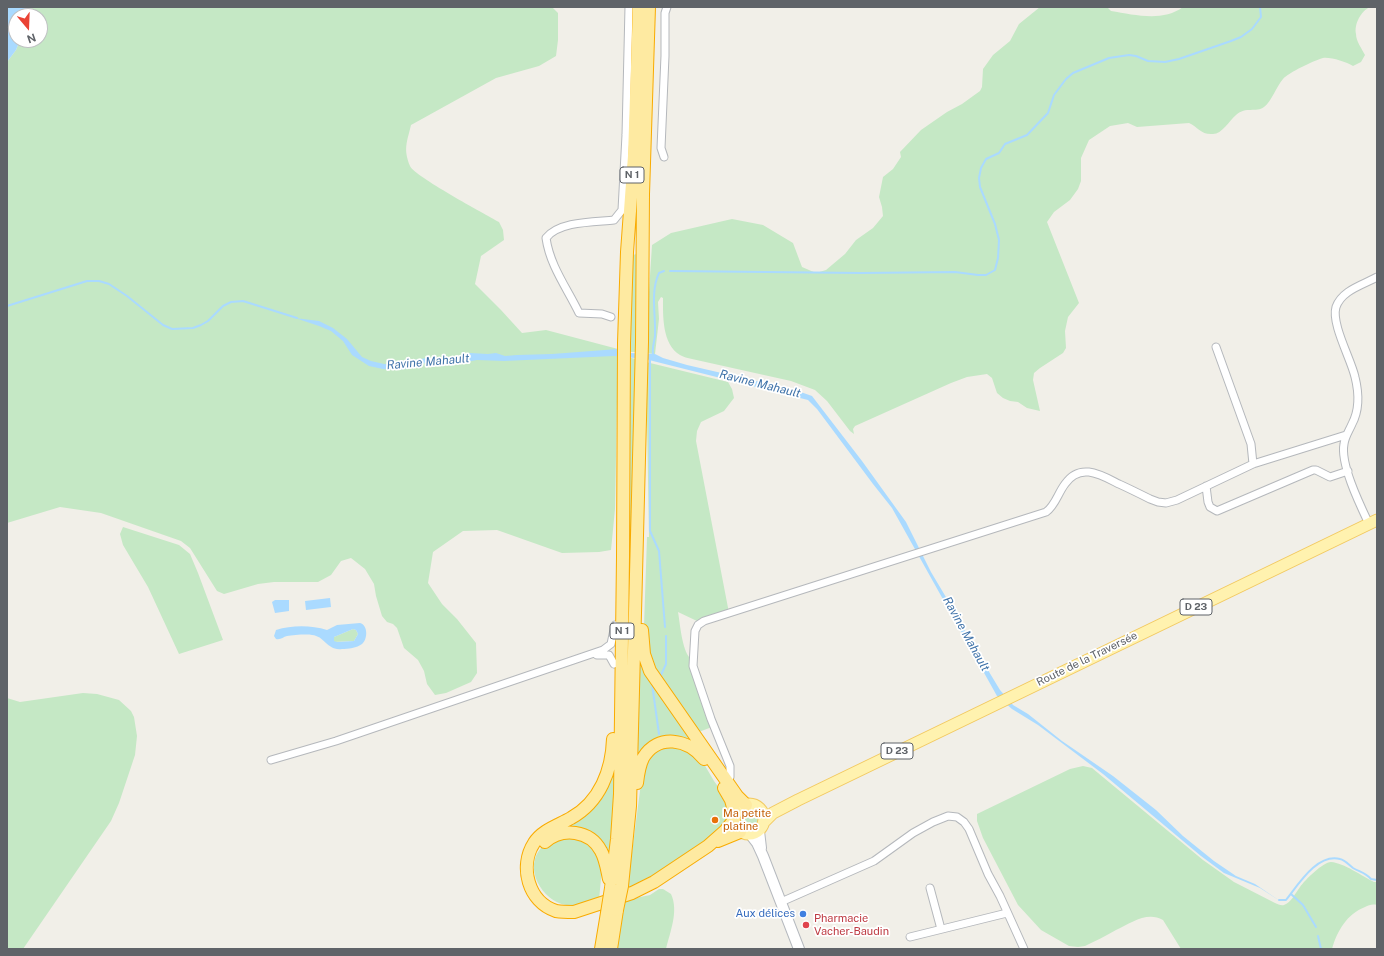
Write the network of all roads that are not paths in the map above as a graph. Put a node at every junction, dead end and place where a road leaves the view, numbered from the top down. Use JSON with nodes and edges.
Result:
{"nodes":[{"id":1,"x":629,"y":7,"type":"edge"},
{"id":2,"x":639,"y":7,"type":"edge"},
{"id":3,"x":649,"y":7,"type":"edge"},
{"id":4,"x":667,"y":7,"type":"edge"},
{"id":5,"x":664,"y":157,"type":"dead end"},
{"id":6,"x":1377,"y":277,"type":"edge"},
{"id":7,"x":611,"y":317,"type":"dead end"},
{"id":8,"x":1216,"y":347,"type":"dead end"},
{"id":9,"x":1346,"y":435,"type":"junction"},
{"id":10,"x":1253,"y":464,"type":"junction"},
{"id":11,"x":1348,"y":472,"type":"junction"},
{"id":12,"x":1206,"y":486,"type":"junction"},
{"id":13,"x":623,"y":488,"type":"junction"},
{"id":14,"x":1373,"y":522,"type":"edge"},
{"id":15,"x":637,"y":576,"type":"junction"},
{"id":16,"x":615,"y":625,"type":"junction"},
{"id":17,"x":583,"y":657,"type":"junction"},
{"id":18,"x":614,"y":664,"type":"junction"},
{"id":19,"x":271,"y":760,"type":"dead end"},
{"id":20,"x":727,"y":781,"type":"junction"},
{"id":21,"x":798,"y":800,"type":"junction"},
{"id":22,"x":746,"y":805,"type":"junction"},
{"id":23,"x":758,"y":808,"type":"junction"},
{"id":24,"x":734,"y":817,"type":"junction"},
{"id":25,"x":753,"y":830,"type":"junction"},
{"id":26,"x":628,"y":835,"type":"junction"},
{"id":27,"x":708,"y":846,"type":"junction"},
{"id":28,"x":616,"y":887,"type":"junction"},
{"id":29,"x":930,"y":888,"type":"dead end"},
{"id":30,"x":781,"y":902,"type":"junction"},
{"id":31,"x":595,"y":904,"type":"junction"},
{"id":32,"x":612,"y":912,"type":"junction"},
{"id":33,"x":1007,"y":914,"type":"junction"},
{"id":34,"x":941,"y":929,"type":"junction"},
{"id":35,"x":910,"y":937,"type":"dead end"},
{"id":36,"x":601,"y":949,"type":"edge"},
{"id":37,"x":611,"y":949,"type":"edge"},
{"id":38,"x":799,"y":949,"type":"edge"},
{"id":39,"x":1024,"y":949,"type":"edge"}],
"edges":[{"from":1,"to":7,"type":"street"},
{"from":2,"to":13,"type":"highway","number":"N 1"},
{"from":3,"to":15,"type":"highway","number":"N 1"},
{"from":4,"to":5,"type":"street"},
{"from":6,"to":9,"type":"street"},
{"from":8,"to":10,"type":"street"},
{"from":9,"to":10,"type":"street"},
{"from":9,"to":11,"type":"street"},
{"from":10,"to":12,"type":"street"},
{"from":11,"to":12,"type":"street"},
{"from":11,"to":14,"type":"street"},
{"from":12,"to":20,"type":"street"},
{"from":13,"to":16,"type":"highway"},
{"from":13,"to":28,"type":"highway","number":"N 1"},
{"from":14,"to":21,"type":"main road","name":"Route de la Traversée","number":"D 23"},
{"from":15,"to":20,"type":"highway"},
{"from":15,"to":26,"type":"highway","number":"N 1"},
{"from":16,"to":17,"type":"street"},
{"from":16,"to":18,"type":"highway"},
{"from":17,"to":18,"type":"street"},
{"from":17,"to":19,"type":"street"},
{"from":18,"to":31,"type":"highway"},
{"from":20,"to":22,"type":"highway"},
{"from":21,"to":23,"type":"main road","name":"Route de la Traversée","number":"D 23"},
{"from":21,"to":25,"type":"main road","name":"Route de la Traversée","number":"D 23"},
{"from":22,"to":23,"type":"main road"},
{"from":22,"to":24,"type":"main road"},
{"from":23,"to":25,"type":"main road"},
{"from":24,"to":25,"type":"main road"},
{"from":24,"to":26,"type":"highway"},
{"from":24,"to":27,"type":"highway"},
{"from":25,"to":27,"type":"highway"},
{"from":25,"to":30,"type":"main road"},
{"from":26,"to":28,"type":"highway","number":"N 1"},
{"from":27,"to":31,"type":"highway"},
{"from":28,"to":31,"type":"highway"},
{"from":28,"to":32,"type":"highway","number":"N 1","bridge":true},
{"from":29,"to":34,"type":"street"},
{"from":30,"to":33,"type":"street"},
{"from":30,"to":38,"type":"main road"},
{"from":32,"to":36,"type":"highway","number":"N 1"},
{"from":32,"to":37,"type":"highway","number":"N 1"},
{"from":33,"to":34,"type":"street"},
{"from":33,"to":39,"type":"street"},
{"from":34,"to":35,"type":"street"}]}
